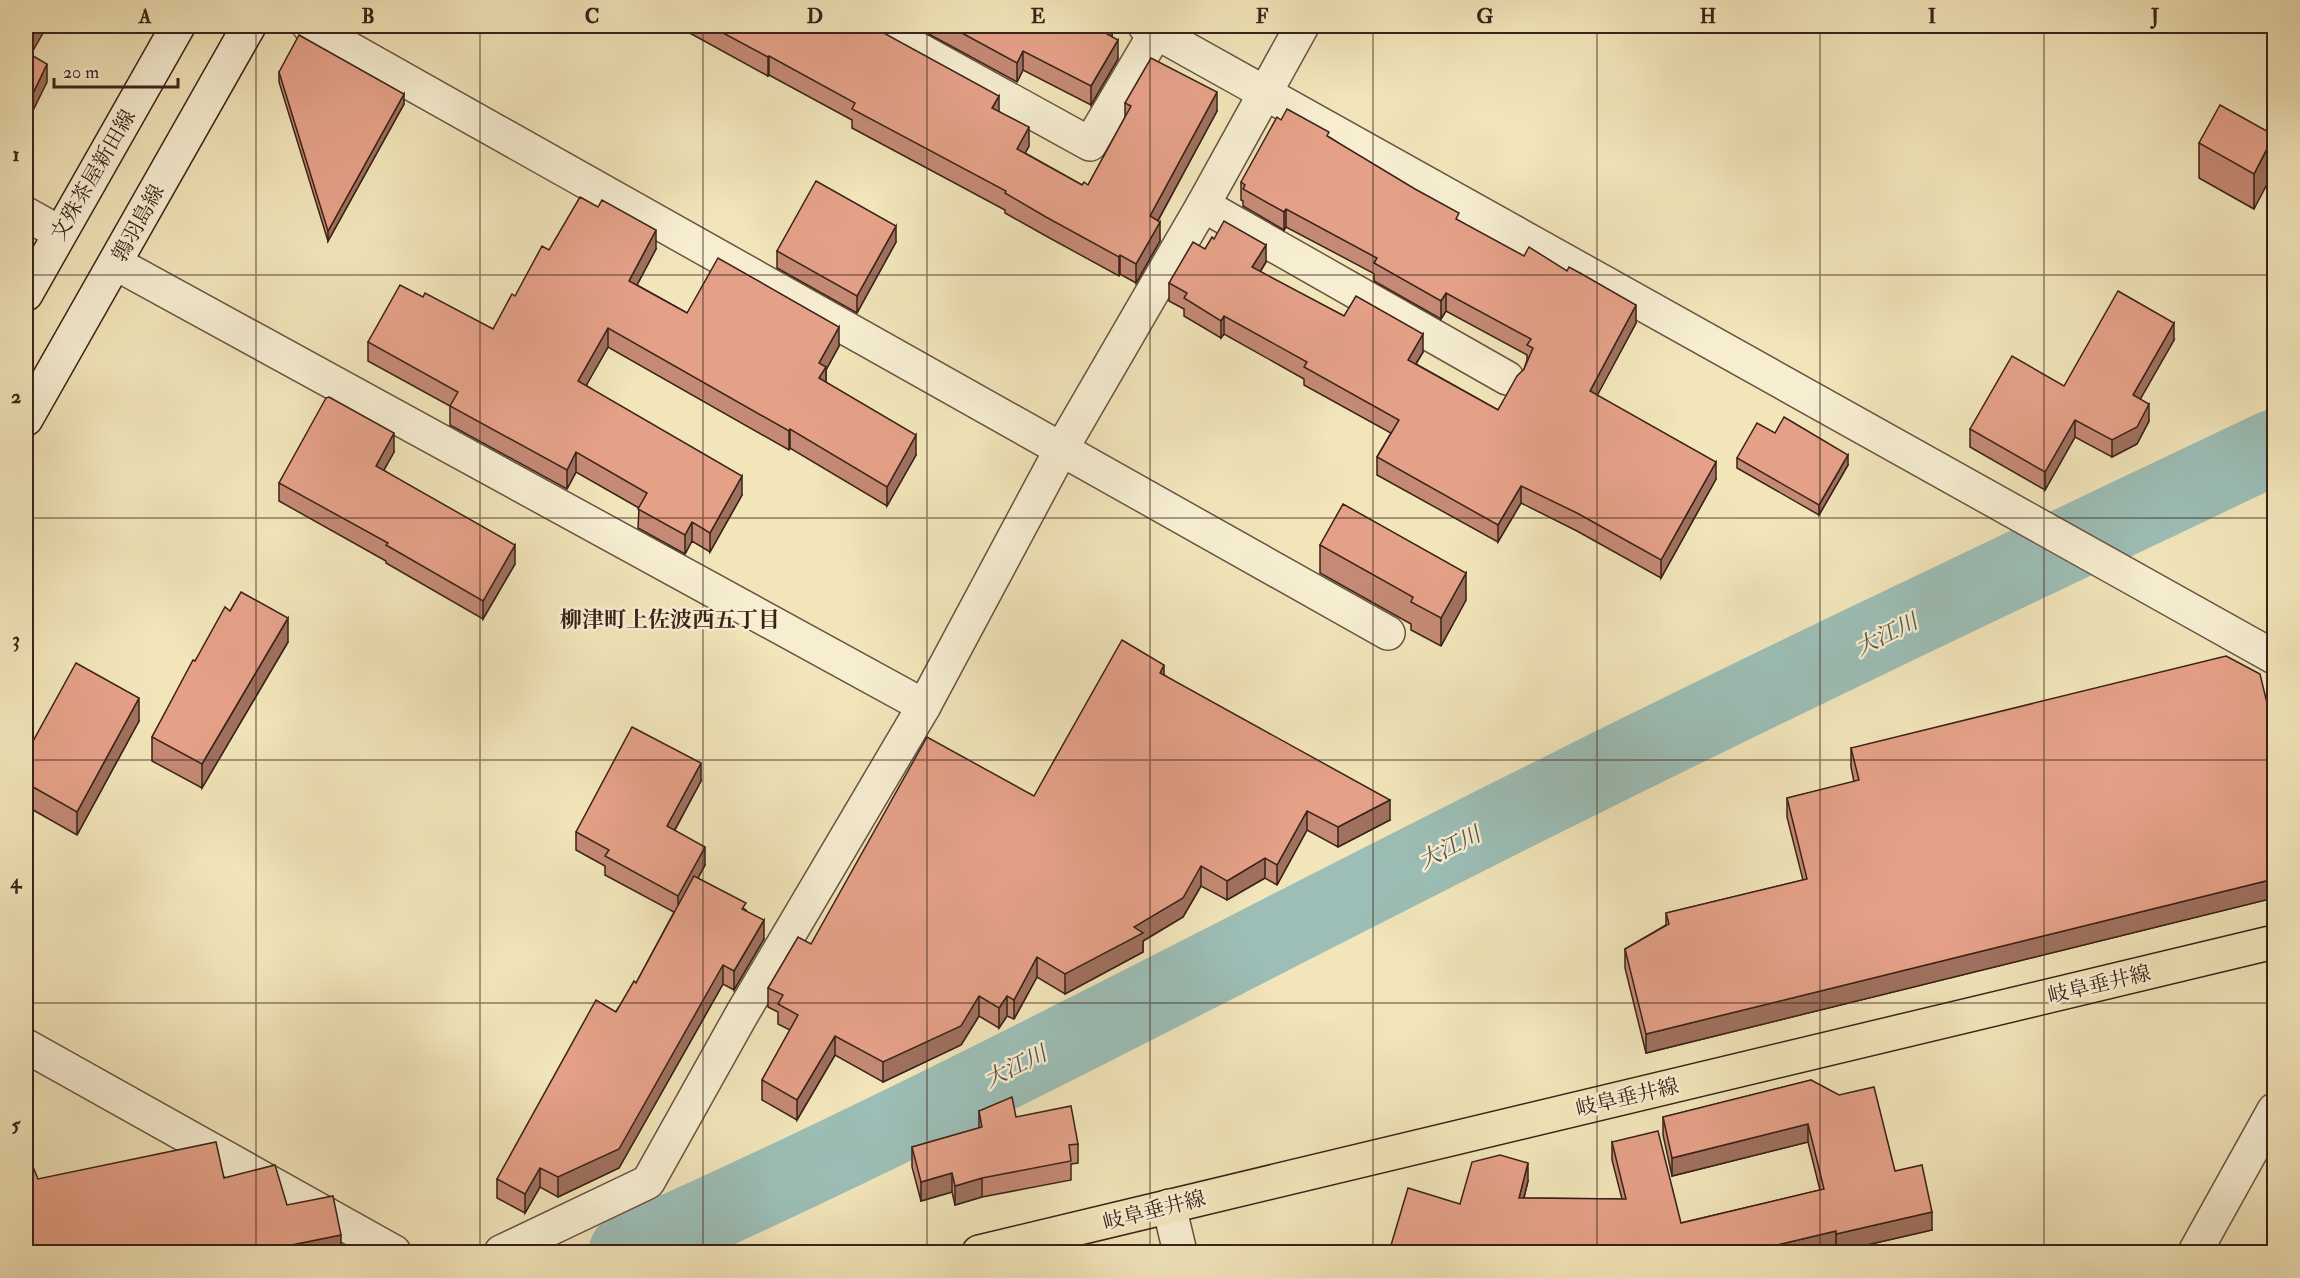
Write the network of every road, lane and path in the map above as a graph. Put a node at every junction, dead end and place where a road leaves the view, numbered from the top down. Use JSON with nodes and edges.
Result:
{"nodes":[{"id":1,"x":178,"y":26,"type":"edge"},
{"id":2,"x":249,"y":26,"type":"edge"},
{"id":3,"x":309,"y":26,"type":"edge"},
{"id":4,"x":876,"y":26,"type":"edge"},
{"id":5,"x":1302,"y":26,"type":"edge"},
{"id":6,"x":1151,"y":29,"type":"edge"},
{"id":7,"x":1265,"y":93,"type":"junction"},
{"id":8,"x":1203,"y":204,"type":"junction"},
{"id":9,"x":26,"y":214,"type":"edge"},
{"id":10,"x":60,"y":233,"type":"junction"},
{"id":11,"x":116,"y":264,"type":"junction"},
{"id":12,"x":26,"y":294,"type":"edge"},
{"id":13,"x":1507,"y":378,"type":"dead end"},
{"id":14,"x":26,"y":419,"type":"edge"},
{"id":15,"x":1062,"y":448,"type":"junction"},
{"id":16,"x":1388,"y":633,"type":"dead end"},
{"id":17,"x":2274,"y":657,"type":"edge"},
{"id":18,"x":924,"y":706,"type":"junction"},
{"id":19,"x":2274,"y":942,"type":"edge"},
{"id":20,"x":26,"y":1046,"type":"edge"},
{"id":21,"x":2274,"y":1110,"type":"edge"},
{"id":22,"x":1169,"y":1206,"type":"junction"},
{"id":23,"x":394,"y":1252,"type":"edge"},
{"id":24,"x":501,"y":1252,"type":"edge"},
{"id":25,"x":979,"y":1252,"type":"edge"},
{"id":26,"x":1179,"y":1252,"type":"edge"},
{"id":27,"x":2195,"y":1252,"type":"edge"}],
"edges":[{"from":1,"to":10,"type":"street","name":"文殊茶屋新田線"},
{"from":2,"to":11,"type":"street","name":"鶉羽島線"},
{"from":3,"to":15,"type":"street"},
{"from":4,"to":6,"type":"street"},
{"from":5,"to":7,"type":"street"},
{"from":6,"to":7,"type":"street"},
{"from":7,"to":8,"type":"street"},
{"from":7,"to":17,"type":"street"},
{"from":8,"to":13,"type":"street"},
{"from":8,"to":15,"type":"street"},
{"from":9,"to":10,"type":"street"},
{"from":10,"to":12,"type":"street","name":"文殊茶屋新田線"},
{"from":11,"to":14,"type":"street","name":"鶉羽島線"},
{"from":11,"to":18,"type":"street"},
{"from":15,"to":16,"type":"street"},
{"from":15,"to":18,"type":"street"},
{"from":18,"to":24,"type":"street"},
{"from":19,"to":22,"type":"main road","name":"岐阜垂井線"},
{"from":20,"to":23,"type":"street"},
{"from":21,"to":27,"type":"street"},
{"from":22,"to":25,"type":"main road","name":"岐阜垂井線"},
{"from":22,"to":26,"type":"street"}]}
